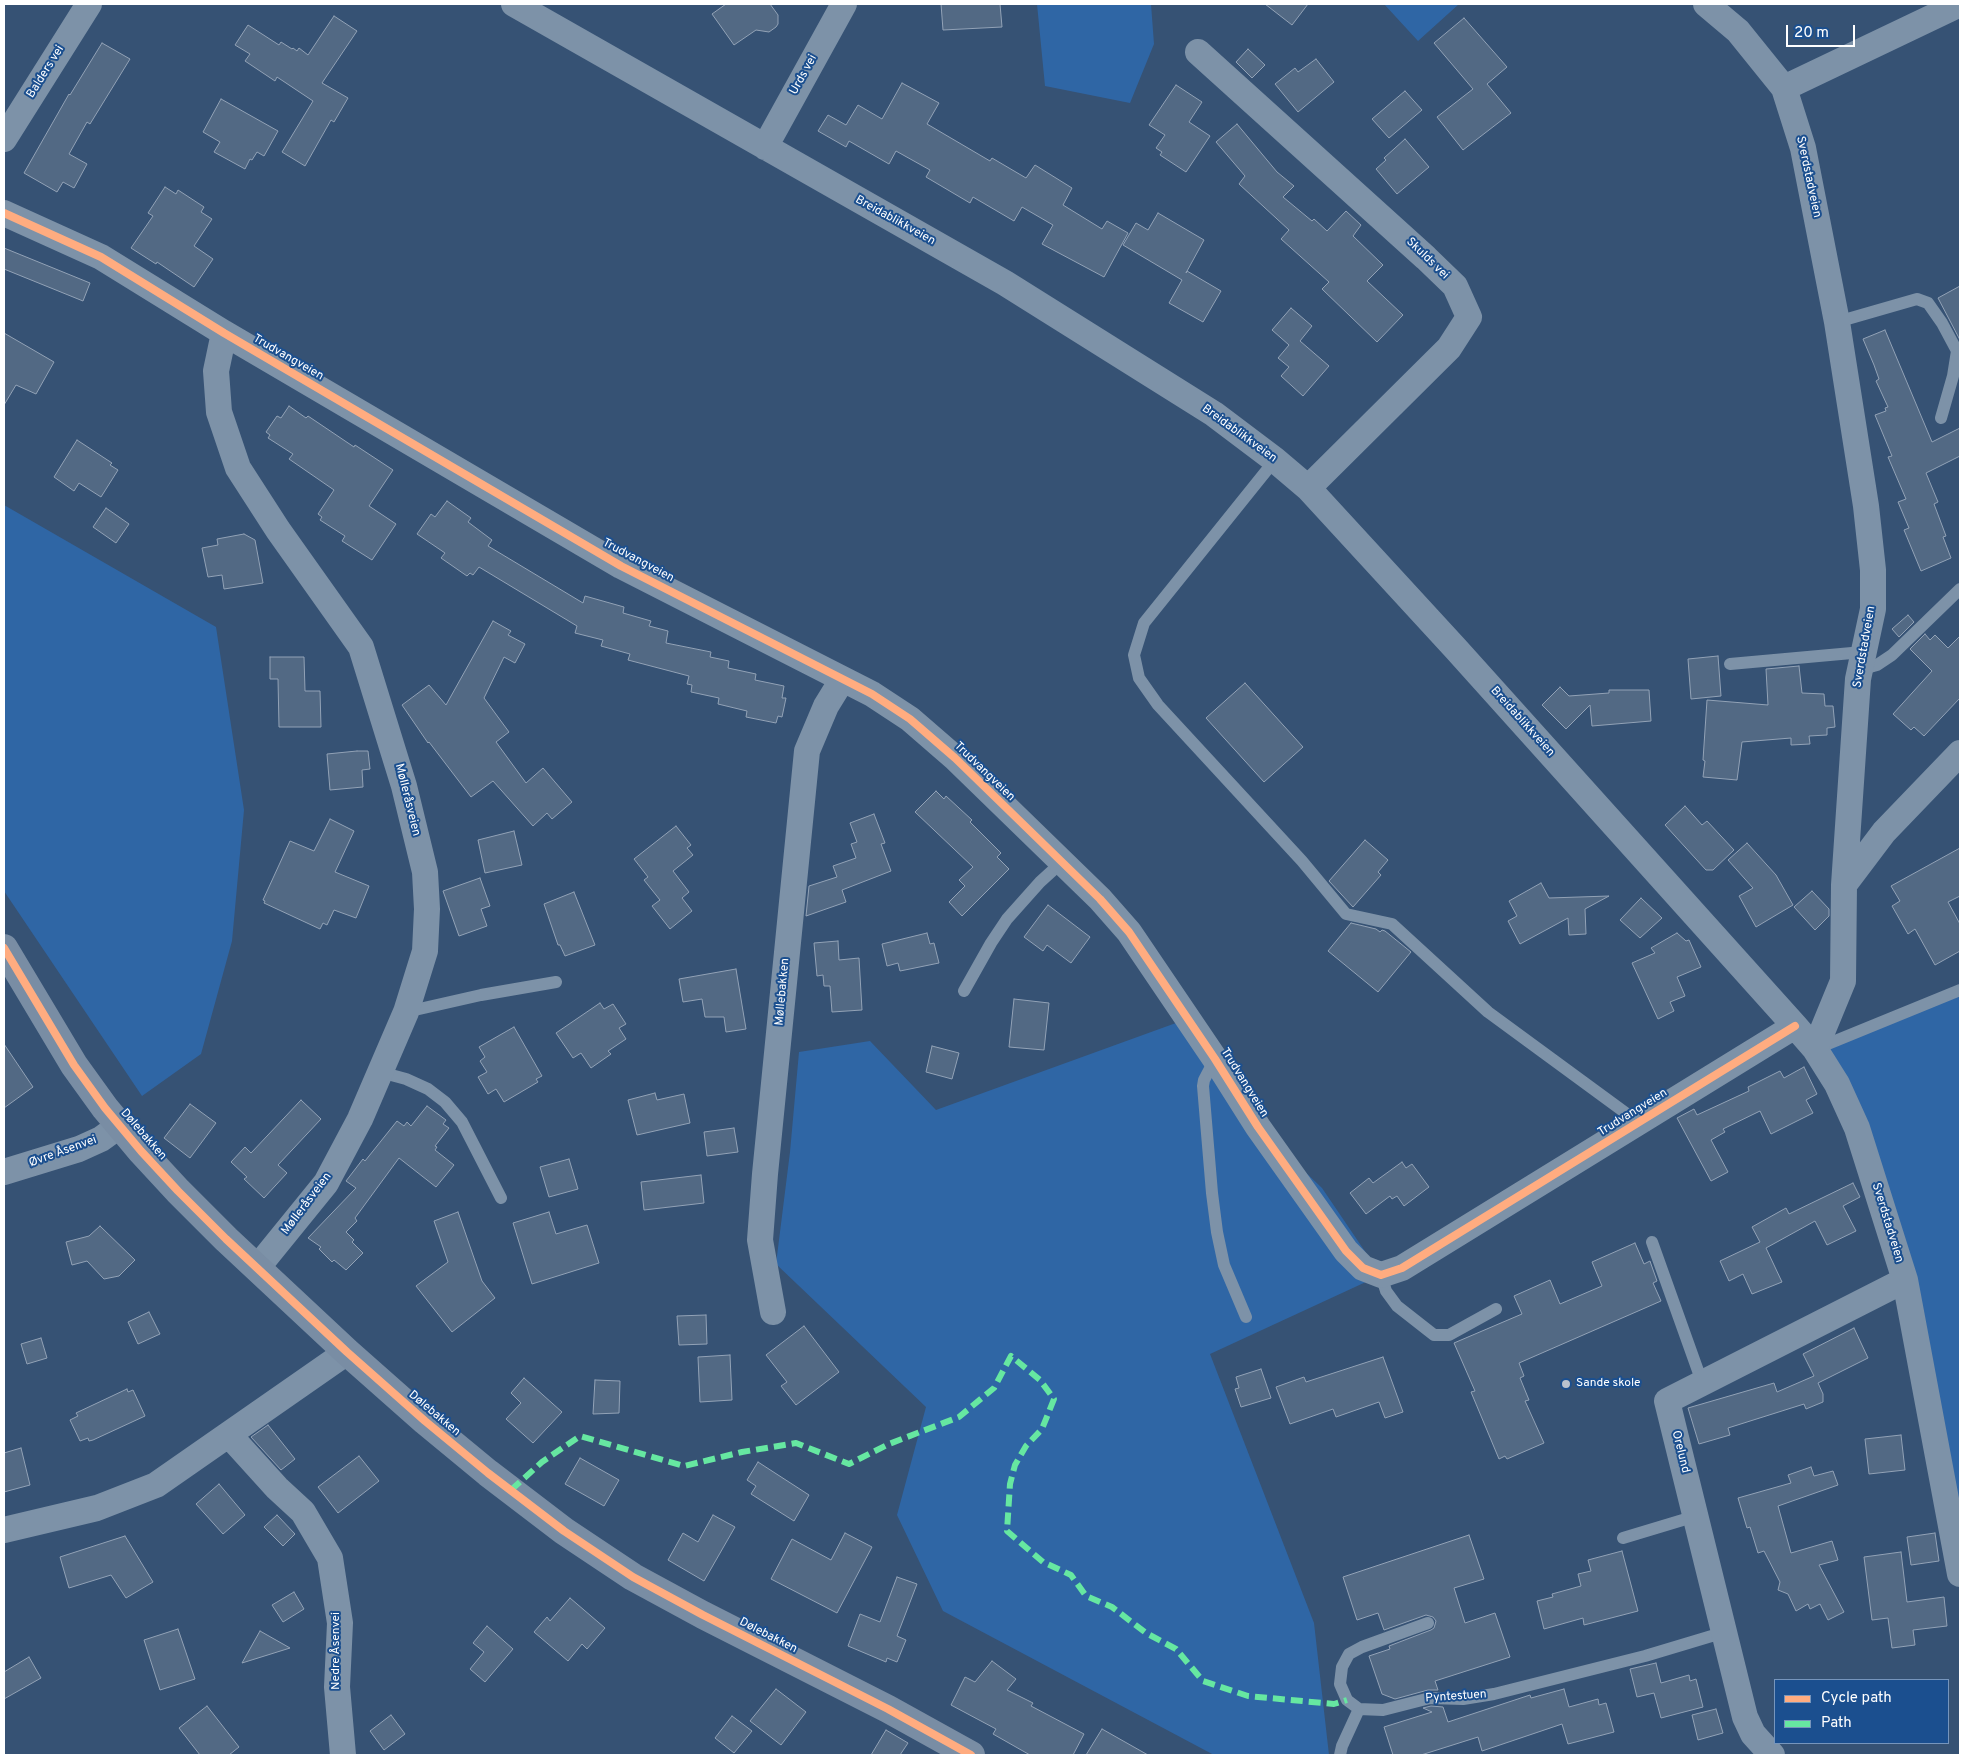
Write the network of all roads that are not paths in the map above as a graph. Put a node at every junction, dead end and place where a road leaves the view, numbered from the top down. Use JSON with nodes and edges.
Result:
{"nodes":[{"id":1,"x":88,"y":4,"type":"edge"},
{"id":2,"x":514,"y":4,"type":"edge"},
{"id":3,"x":844,"y":4,"type":"edge"},
{"id":4,"x":1706,"y":4,"type":"edge"},
{"id":5,"x":1960,"y":4,"type":"edge"},
{"id":6,"x":1198,"y":52,"type":"dead end"},
{"id":7,"x":1784,"y":88,"type":"junction"},
{"id":8,"x":4,"y":139,"type":"edge"},
{"id":9,"x":765,"y":147,"type":"junction"},
{"id":10,"x":4,"y":214,"type":"edge"},
{"id":11,"x":1837,"y":322,"type":"junction"},
{"id":12,"x":224,"y":333,"type":"junction"},
{"id":13,"x":1959,"y":351,"type":"edge"},
{"id":14,"x":1941,"y":418,"type":"dead end"},
{"id":15,"x":1275,"y":460,"type":"junction"},
{"id":16,"x":1308,"y":488,"type":"junction"},
{"id":17,"x":1960,"y":590,"type":"edge"},
{"id":18,"x":1861,"y":661,"type":"junction"},
{"id":19,"x":1730,"y":664,"type":"dead end"},
{"id":20,"x":842,"y":680,"type":"junction"},
{"id":21,"x":1960,"y":753,"type":"edge"},
{"id":22,"x":1062,"y":862,"type":"junction"},
{"id":23,"x":1844,"y":885,"type":"junction"},
{"id":24,"x":4,"y":948,"type":"edge"},
{"id":25,"x":556,"y":982,"type":"dead end"},
{"id":26,"x":1960,"y":990,"type":"edge"},
{"id":27,"x":964,"y":991,"type":"dead end"},
{"id":28,"x":406,"y":1012,"type":"junction"},
{"id":29,"x":1795,"y":1026,"type":"junction"},
{"id":30,"x":1815,"y":1049,"type":"junction"},
{"id":31,"x":1215,"y":1059,"type":"junction"},
{"id":32,"x":380,"y":1072,"type":"junction"},
{"id":33,"x":1638,"y":1122,"type":"junction"},
{"id":34,"x":119,"y":1126,"type":"junction"},
{"id":35,"x":4,"y":1172,"type":"edge"},
{"id":36,"x":501,"y":1198,"type":"dead end"},
{"id":37,"x":1652,"y":1242,"type":"dead end"},
{"id":38,"x":257,"y":1268,"type":"junction"},
{"id":39,"x":1381,"y":1275,"type":"junction"},
{"id":40,"x":1905,"y":1280,"type":"junction"},
{"id":41,"x":1496,"y":1308,"type":"dead end"},
{"id":42,"x":773,"y":1312,"type":"dead end"},
{"id":43,"x":1246,"y":1317,"type":"dead end"},
{"id":44,"x":347,"y":1352,"type":"junction"},
{"id":45,"x":1702,"y":1382,"type":"junction"},
{"id":46,"x":229,"y":1434,"type":"junction"},
{"id":47,"x":1696,"y":1516,"type":"junction"},
{"id":48,"x":4,"y":1530,"type":"edge"},
{"id":49,"x":1623,"y":1538,"type":"dead end"},
{"id":50,"x":1960,"y":1574,"type":"edge"},
{"id":51,"x":1428,"y":1623,"type":"dead end"},
{"id":52,"x":1725,"y":1632,"type":"junction"},
{"id":53,"x":1359,"y":1710,"type":"junction"},
{"id":54,"x":1766,"y":1754,"type":"edge"},
{"id":55,"x":343,"y":1755,"type":"edge"},
{"id":56,"x":971,"y":1755,"type":"edge"},
{"id":57,"x":1340,"y":1755,"type":"edge"}],
"edges":[{"from":1,"to":8,"type":"street","name":"Balders vei"},
{"from":2,"to":9,"type":"street","name":"Breidablikkveien"},
{"from":3,"to":9,"type":"street","name":"Urds vei"},
{"from":4,"to":7,"type":"street","name":"Sverdstadveien"},
{"from":5,"to":7,"type":"street"},
{"from":6,"to":16,"type":"street","name":"Skulds vei"},
{"from":7,"to":11,"type":"street","name":"Sverdstadveien"},
{"from":9,"to":15,"type":"street","name":"Breidablikkveien"},
{"from":10,"to":12,"type":"street","name":"Trudvangveien"},
{"from":11,"to":13,"type":"lane"},
{"from":11,"to":18,"type":"street","name":"Sverdstadveien"},
{"from":12,"to":20,"type":"street","name":"Trudvangveien"},
{"from":12,"to":28,"type":"street","name":"Mølleråsveien"},
{"from":13,"to":14,"type":"lane"},
{"from":15,"to":16,"type":"street","name":"Breidablikkveien"},
{"from":15,"to":33,"type":"lane"},
{"from":16,"to":29,"type":"street","name":"Breidablikkveien"},
{"from":17,"to":18,"type":"lane"},
{"from":18,"to":19,"type":"lane"},
{"from":18,"to":23,"type":"street","name":"Sverdstadveien"},
{"from":20,"to":22,"type":"street","name":"Trudvangveien"},
{"from":20,"to":42,"type":"street","name":"Møllebakken"},
{"from":21,"to":23,"type":"street"},
{"from":22,"to":27,"type":"lane"},
{"from":22,"to":31,"type":"street","name":"Trudvangveien"},
{"from":23,"to":30,"type":"street","name":"Sverdstadveien"},
{"from":24,"to":34,"type":"main road","name":"Dølebakken"},
{"from":25,"to":28,"type":"lane"},
{"from":26,"to":30,"type":"lane"},
{"from":28,"to":32,"type":"street","name":"Mølleråsveien"},
{"from":29,"to":30,"type":"street","name":"Breidablikkveien"},
{"from":29,"to":33,"type":"street","name":"Trudvangveien"},
{"from":30,"to":40,"type":"street","name":"Sverdstadveien"},
{"from":31,"to":39,"type":"street","name":"Trudvangveien"},
{"from":31,"to":43,"type":"lane"},
{"from":32,"to":36,"type":"lane"},
{"from":32,"to":38,"type":"street","name":"Mølleråsveien"},
{"from":33,"to":39,"type":"street","name":"Trudvangveien"},
{"from":34,"to":35,"type":"street","name":"Øvre Åsenvei"},
{"from":34,"to":38,"type":"main road","name":"Dølebakken"},
{"from":37,"to":45,"type":"lane"},
{"from":38,"to":44,"type":"main road","name":"Dølebakken"},
{"from":39,"to":41,"type":"lane"},
{"from":40,"to":45,"type":"street","name":"Orelund"},
{"from":40,"to":50,"type":"street","name":"Sverdstadveien"},
{"from":44,"to":46,"type":"street"},
{"from":44,"to":56,"type":"main road","name":"Dølebakken"},
{"from":45,"to":47,"type":"street","name":"Orelund"},
{"from":46,"to":48,"type":"street"},
{"from":46,"to":55,"type":"street","name":"Nedre Åsenvei"},
{"from":47,"to":49,"type":"lane"},
{"from":47,"to":52,"type":"street","name":"Orelund"},
{"from":51,"to":53,"type":"lane"},
{"from":52,"to":53,"type":"lane","name":"Pyntestuen"},
{"from":52,"to":54,"type":"street","name":"Orelund"},
{"from":53,"to":57,"type":"lane"}]}
